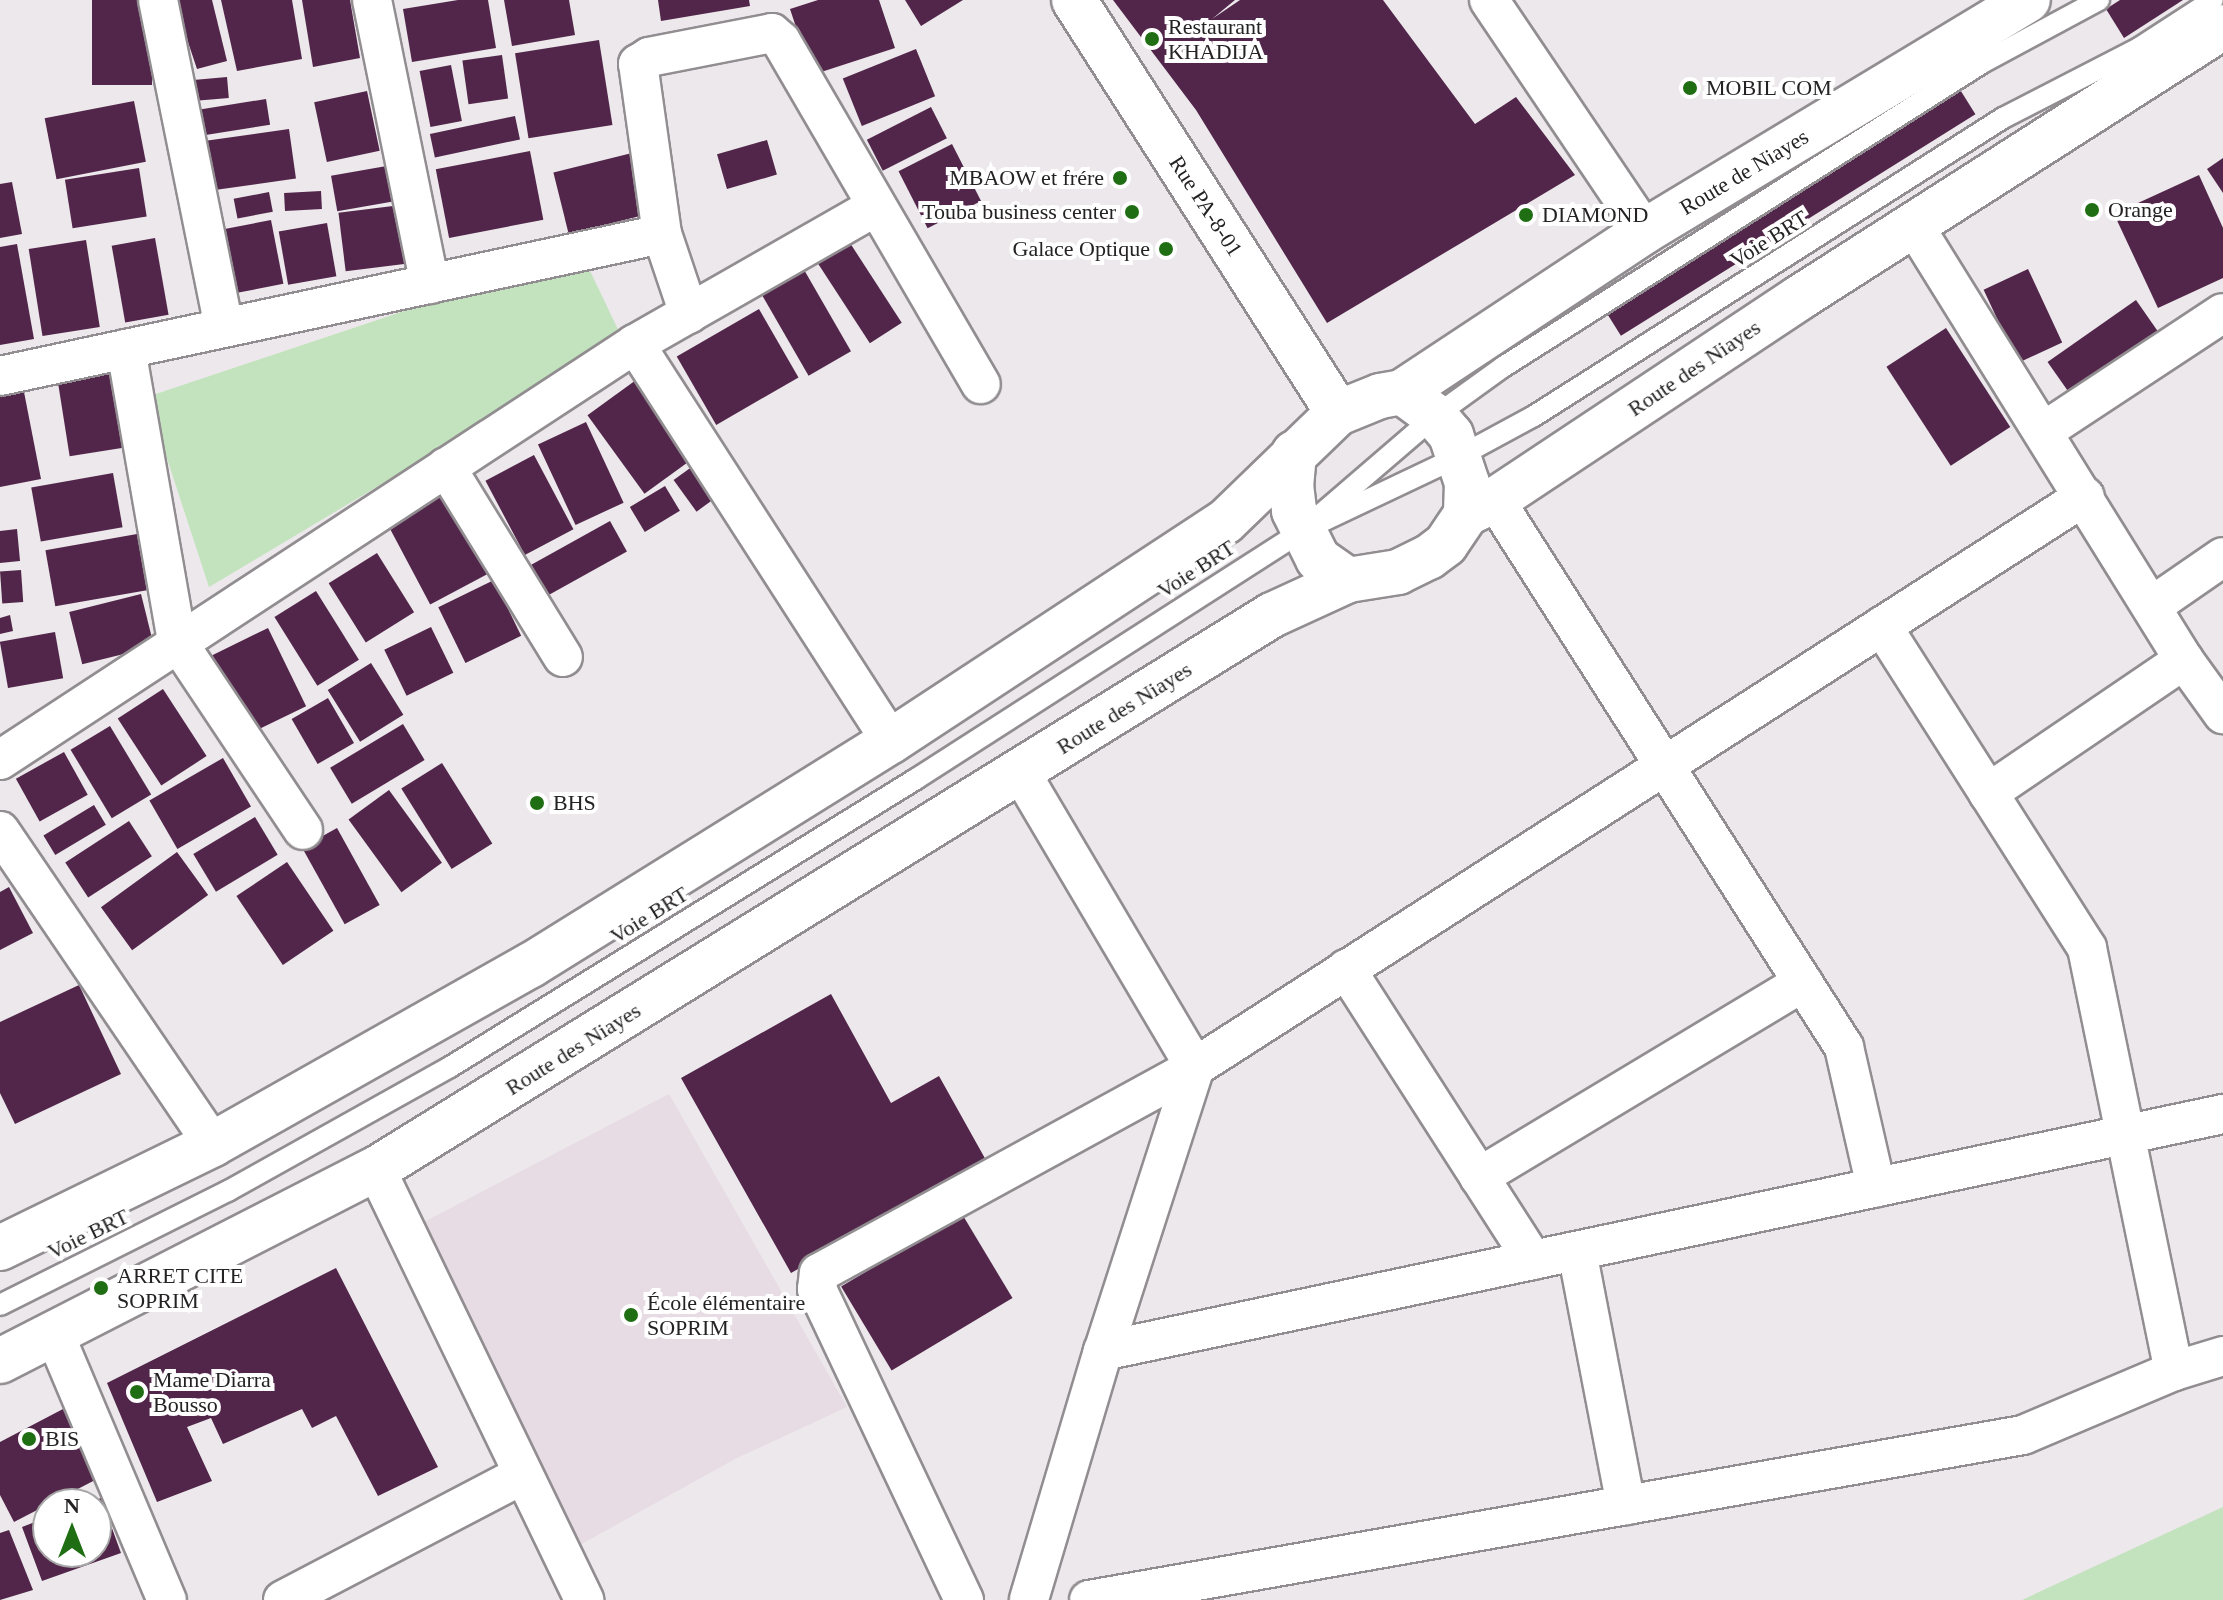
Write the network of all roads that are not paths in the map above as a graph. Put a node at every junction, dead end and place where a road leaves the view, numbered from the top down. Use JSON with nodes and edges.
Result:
{"nodes":[{"id":1,"x":158,"y":0,"type":"edge"},
{"id":2,"x":372,"y":0,"type":"edge"},
{"id":3,"x":1074,"y":0,"type":"edge"},
{"id":4,"x":1489,"y":0,"type":"edge"},
{"id":5,"x":2028,"y":0,"type":"edge"},
{"id":6,"x":2099,"y":0,"type":"edge"},
{"id":7,"x":2213,"y":0,"type":"edge"},
{"id":8,"x":2223,"y":27,"type":"edge"},
{"id":9,"x":875,"y":207,"type":"junction"},
{"id":10,"x":1913,"y":224,"type":"junction"},
{"id":11,"x":1645,"y":231,"type":"junction"},
{"id":12,"x":662,"y":234,"type":"junction"},
{"id":13,"x":430,"y":284,"type":"junction"},
{"id":14,"x":2223,"y":313,"type":"edge"},
{"id":15,"x":689,"y":314,"type":"junction"},
{"id":16,"x":224,"y":327,"type":"junction"},
{"id":17,"x":635,"y":344,"type":"junction"},
{"id":18,"x":126,"y":349,"type":"junction"},
{"id":19,"x":0,"y":376,"type":"edge"},
{"id":20,"x":981,"y":384,"type":"dead end"},
{"id":21,"x":1418,"y":404,"type":"junction"},
{"id":22,"x":1338,"y":413,"type":"junction"},
{"id":23,"x":2044,"y":431,"type":"junction"},
{"id":24,"x":1294,"y":453,"type":"junction"},
{"id":25,"x":1460,"y":456,"type":"junction"},
{"id":26,"x":446,"y":467,"type":"junction"},
{"id":27,"x":2085,"y":496,"type":"junction"},
{"id":28,"x":1481,"y":507,"type":"junction"},
{"id":29,"x":1302,"y":531,"type":"junction"},
{"id":30,"x":2223,"y":557,"type":"edge"},
{"id":31,"x":1348,"y":580,"type":"junction"},
{"id":32,"x":2152,"y":606,"type":"junction"},
{"id":33,"x":1882,"y":626,"type":"junction"},
{"id":34,"x":177,"y":641,"type":"junction"},
{"id":35,"x":563,"y":657,"type":"dead end"},
{"id":36,"x":2184,"y":660,"type":"junction"},
{"id":37,"x":2223,"y":714,"type":"edge"},
{"id":38,"x":891,"y":741,"type":"junction"},
{"id":39,"x":0,"y":760,"type":"edge"},
{"id":40,"x":1665,"y":765,"type":"junction"},
{"id":41,"x":1021,"y":773,"type":"junction"},
{"id":42,"x":1988,"y":793,"type":"junction"},
{"id":43,"x":303,"y":830,"type":"dead end"},
{"id":44,"x":0,"y":831,"type":"edge"},
{"id":45,"x":1346,"y":969,"type":"junction"},
{"id":46,"x":1803,"y":982,"type":"junction"},
{"id":47,"x":1195,"y":1067,"type":"junction"},
{"id":48,"x":2223,"y":1114,"type":"edge"},
{"id":49,"x":2125,"y":1134,"type":"junction"},
{"id":50,"x":213,"y":1144,"type":"junction"},
{"id":51,"x":376,"y":1169,"type":"junction"},
{"id":52,"x":1479,"y":1177,"type":"junction"},
{"id":53,"x":1876,"y":1187,"type":"junction"},
{"id":54,"x":0,"y":1248,"type":"edge"},
{"id":55,"x":1577,"y":1251,"type":"junction"},
{"id":56,"x":1533,"y":1260,"type":"junction"},
{"id":57,"x":0,"y":1305,"type":"edge"},
{"id":58,"x":54,"y":1333,"type":"junction"},
{"id":59,"x":1103,"y":1351,"type":"junction"},
{"id":60,"x":2223,"y":1356,"type":"edge"},
{"id":61,"x":0,"y":1361,"type":"edge"},
{"id":62,"x":2174,"y":1371,"type":"junction"},
{"id":63,"x":522,"y":1475,"type":"junction"},
{"id":64,"x":1626,"y":1505,"type":"junction"},
{"id":65,"x":167,"y":1600,"type":"edge"},
{"id":66,"x":283,"y":1600,"type":"edge"},
{"id":67,"x":584,"y":1600,"type":"edge"},
{"id":68,"x":964,"y":1600,"type":"edge"},
{"id":69,"x":1029,"y":1600,"type":"edge"},
{"id":70,"x":1089,"y":1600,"type":"edge"}],
"edges":[{"from":1,"to":16,"type":"street"},
{"from":2,"to":13,"type":"street"},
{"from":3,"to":22,"type":"main road","name":"Rue PA-8-01"},
{"from":4,"to":11,"type":"street"},
{"from":5,"to":11,"type":"main road","name":"Route de Niayes"},
{"from":6,"to":21,"type":"lane","name":"Voie BRT"},
{"from":7,"to":25,"type":"lane","name":"Voie BRT"},
{"from":8,"to":10,"type":"main road","name":"Route des Niayes"},
{"from":9,"to":12,"type":"street"},
{"from":9,"to":15,"type":"street"},
{"from":9,"to":20,"type":"street"},
{"from":10,"to":23,"type":"street"},
{"from":10,"to":28,"type":"main road","name":"Route des Niayes"},
{"from":11,"to":21,"type":"main road","name":"Route de Niayes"},
{"from":12,"to":13,"type":"street"},
{"from":12,"to":15,"type":"street"},
{"from":13,"to":16,"type":"street"},
{"from":14,"to":23,"type":"street"},
{"from":15,"to":17,"type":"street"},
{"from":16,"to":18,"type":"street"},
{"from":17,"to":26,"type":"street"},
{"from":17,"to":38,"type":"street"},
{"from":18,"to":19,"type":"street"},
{"from":18,"to":34,"type":"street"},
{"from":21,"to":22,"type":"main road","name":"Route de Niayes"},
{"from":21,"to":25,"type":"main road"},
{"from":21,"to":29,"type":"lane","name":"Voie BRT"},
{"from":22,"to":24,"type":"main road"},
{"from":23,"to":27,"type":"street"},
{"from":24,"to":29,"type":"main road"},
{"from":24,"to":38,"type":"main road"},
{"from":25,"to":28,"type":"main road"},
{"from":25,"to":29,"type":"lane","name":"Voie BRT"},
{"from":26,"to":34,"type":"street"},
{"from":26,"to":35,"type":"street"},
{"from":27,"to":32,"type":"street"},
{"from":27,"to":33,"type":"street"},
{"from":28,"to":31,"type":"main road","name":"Route des Niayes"},
{"from":28,"to":40,"type":"street"},
{"from":29,"to":31,"type":"main road"},
{"from":29,"to":57,"type":"lane","name":"Voie BRT"},
{"from":30,"to":32,"type":"street"},
{"from":31,"to":41,"type":"main road","name":"Route des Niayes"},
{"from":32,"to":36,"type":"street"},
{"from":33,"to":40,"type":"street"},
{"from":33,"to":42,"type":"street"},
{"from":34,"to":39,"type":"street"},
{"from":34,"to":43,"type":"street"},
{"from":36,"to":37,"type":"street"},
{"from":36,"to":42,"type":"street"},
{"from":38,"to":50,"type":"main road"},
{"from":40,"to":45,"type":"street"},
{"from":40,"to":46,"type":"street"},
{"from":41,"to":47,"type":"street"},
{"from":41,"to":51,"type":"main road","name":"Route des Niayes"},
{"from":42,"to":49,"type":"street"},
{"from":44,"to":50,"type":"street"},
{"from":45,"to":47,"type":"street"},
{"from":45,"to":52,"type":"street"},
{"from":46,"to":52,"type":"street"},
{"from":46,"to":53,"type":"street"},
{"from":47,"to":59,"type":"street"},
{"from":47,"to":68,"type":"street"},
{"from":48,"to":49,"type":"street"},
{"from":49,"to":53,"type":"street"},
{"from":49,"to":62,"type":"street"},
{"from":50,"to":54,"type":"main road"},
{"from":51,"to":58,"type":"main road","name":"Route des Niayes"},
{"from":51,"to":63,"type":"street"},
{"from":52,"to":56,"type":"street"},
{"from":53,"to":55,"type":"street"},
{"from":55,"to":56,"type":"street"},
{"from":55,"to":64,"type":"street"},
{"from":56,"to":59,"type":"street"},
{"from":58,"to":61,"type":"main road","name":"Route des Niayes"},
{"from":58,"to":65,"type":"street"},
{"from":59,"to":69,"type":"street"},
{"from":60,"to":62,"type":"street"},
{"from":62,"to":64,"type":"street"},
{"from":63,"to":66,"type":"street"},
{"from":63,"to":67,"type":"street"},
{"from":64,"to":70,"type":"street"}]}
